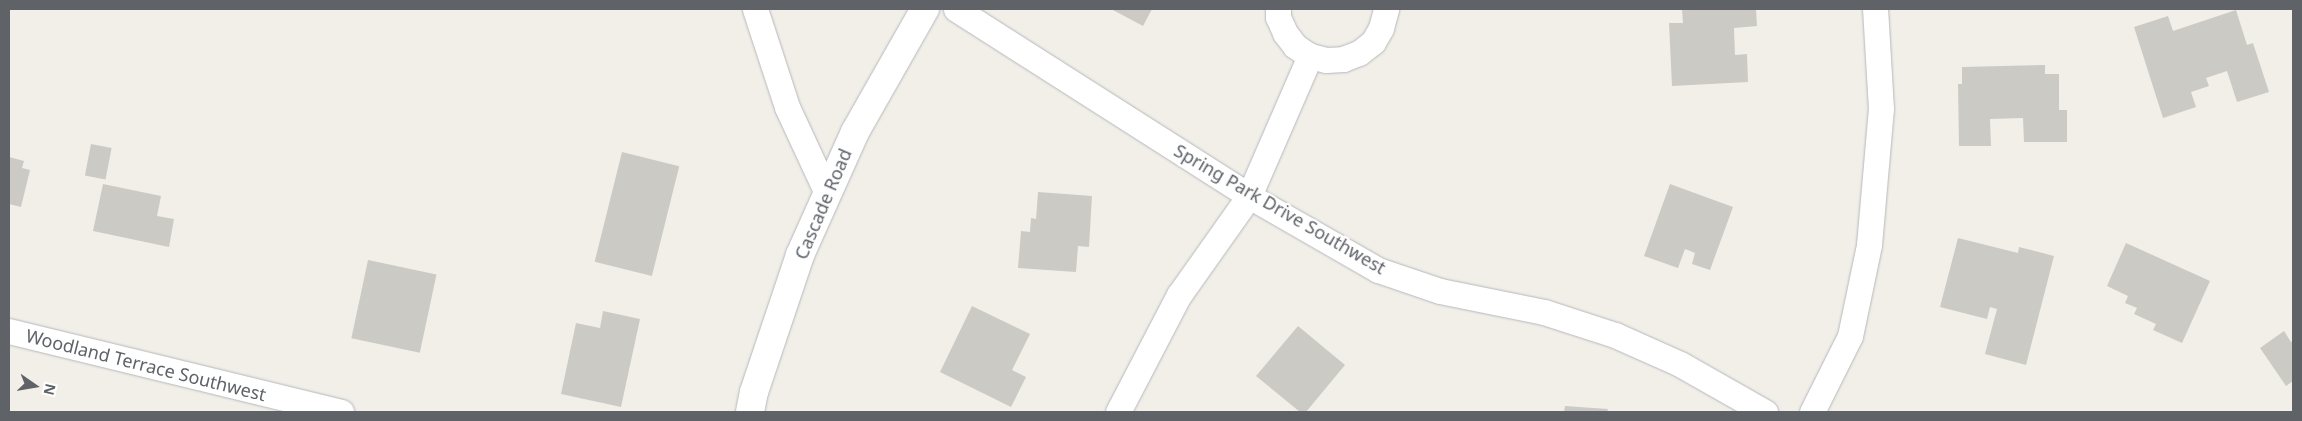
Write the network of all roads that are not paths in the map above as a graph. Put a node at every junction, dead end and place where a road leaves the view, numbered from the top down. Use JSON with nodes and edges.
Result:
{"nodes":[{"id":1,"x":755,"y":9,"type":"edge"},
{"id":2,"x":925,"y":9,"type":"edge"},
{"id":3,"x":956,"y":9,"type":"edge"},
{"id":4,"x":1278,"y":9,"type":"edge"},
{"id":5,"x":1386,"y":9,"type":"edge"},
{"id":6,"x":1875,"y":9,"type":"edge"},
{"id":7,"x":1310,"y":56,"type":"junction"},
{"id":8,"x":827,"y":193,"type":"junction"},
{"id":9,"x":1249,"y":196,"type":"junction"},
{"id":10,"x":9,"y":331,"type":"edge"},
{"id":11,"x":341,"y":412,"type":"edge"},
{"id":12,"x":750,"y":412,"type":"edge"},
{"id":13,"x":1118,"y":412,"type":"edge"},
{"id":14,"x":1765,"y":412,"type":"edge"},
{"id":15,"x":1812,"y":412,"type":"edge"}],
"edges":[{"from":1,"to":8,"type":"street"},
{"from":2,"to":8,"type":"main road","name":"Cascade Road"},
{"from":3,"to":9,"type":"street","name":"Spring Park Drive Southwest"},
{"from":4,"to":7,"type":"street"},
{"from":5,"to":7,"type":"street"},
{"from":6,"to":15,"type":"street"},
{"from":7,"to":9,"type":"street"},
{"from":8,"to":12,"type":"main road","name":"Cascade Road"},
{"from":9,"to":13,"type":"street"},
{"from":9,"to":14,"type":"street","name":"Spring Park Drive Southwest"},
{"from":10,"to":11,"type":"street","name":"Woodland Terrace Southwest"}]}
